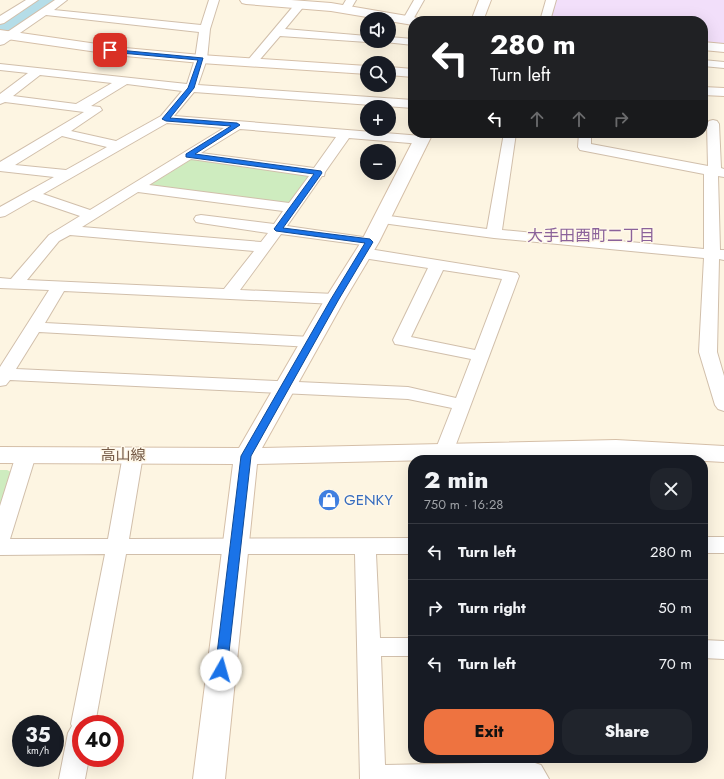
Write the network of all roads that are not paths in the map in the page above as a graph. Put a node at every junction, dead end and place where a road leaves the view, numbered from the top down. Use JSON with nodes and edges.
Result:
{"nodes":[{"id":1,"x":33,"y":0,"type":"edge"},
{"id":2,"x":62,"y":0,"type":"edge"},
{"id":3,"x":214,"y":0,"type":"edge"},
{"id":4,"x":246,"y":0,"type":"edge"},
{"id":5,"x":419,"y":0,"type":"edge"},
{"id":6,"x":485,"y":0,"type":"edge"},
{"id":7,"x":551,"y":0,"type":"edge"},
{"id":8,"x":300,"y":5,"type":"junction"},
{"id":9,"x":348,"y":5,"type":"edge"},
{"id":10,"x":0,"y":10,"type":"edge"},
{"id":11,"x":44,"y":12,"type":"junction"},
{"id":12,"x":11,"y":14,"type":"junction"},
{"id":13,"x":412,"y":16,"type":"edge"},
{"id":14,"x":479,"y":16,"type":"edge"},
{"id":15,"x":546,"y":16,"type":"edge"},
{"id":16,"x":408,"y":20,"type":"edge"},
{"id":17,"x":0,"y":21,"type":"edge"},
{"id":18,"x":205,"y":29,"type":"junction"},
{"id":19,"x":276,"y":32,"type":"junction"},
{"id":20,"x":3,"y":36,"type":"edge"},
{"id":21,"x":360,"y":38,"type":"edge"},
{"id":22,"x":396,"y":41,"type":"edge"},
{"id":23,"x":408,"y":42,"type":"edge"},
{"id":24,"x":708,"y":46,"type":"edge"},
{"id":25,"x":724,"y":48,"type":"edge"},
{"id":26,"x":201,"y":59,"type":"junction"},
{"id":27,"x":252,"y":62,"type":"junction"},
{"id":28,"x":708,"y":63,"type":"edge"},
{"id":29,"x":724,"y":65,"type":"edge"},
{"id":30,"x":0,"y":67,"type":"edge"},
{"id":31,"x":360,"y":70,"type":"edge"},
{"id":32,"x":37,"y":72,"type":"junction"},
{"id":33,"x":396,"y":72,"type":"edge"},
{"id":34,"x":408,"y":73,"type":"edge"},
{"id":35,"x":124,"y":81,"type":"junction"},
{"id":36,"x":191,"y":88,"type":"junction"},
{"id":37,"x":708,"y":91,"type":"edge"},
{"id":38,"x":724,"y":92,"type":"edge"},
{"id":39,"x":1,"y":99,"type":"edge"},
{"id":40,"x":408,"y":104,"type":"edge"},
{"id":41,"x":78,"y":108,"type":"junction"},
{"id":42,"x":166,"y":119,"type":"junction"},
{"id":43,"x":714,"y":124,"type":"edge"},
{"id":44,"x":237,"y":125,"type":"junction"},
{"id":45,"x":61,"y":132,"type":"junction"},
{"id":46,"x":345,"y":134,"type":"junction"},
{"id":47,"x":408,"y":136,"type":"edge"},
{"id":48,"x":423,"y":138,"type":"edge"},
{"id":49,"x":509,"y":138,"type":"edge"},
{"id":50,"x":585,"y":138,"type":"edge"},
{"id":51,"x":119,"y":146,"type":"junction"},
{"id":52,"x":189,"y":156,"type":"junction"},
{"id":53,"x":1,"y":167,"type":"edge"},
{"id":54,"x":718,"y":172,"type":"edge"},
{"id":55,"x":319,"y":173,"type":"junction"},
{"id":56,"x":69,"y":174,"type":"junction"},
{"id":57,"x":136,"y":188,"type":"junction"},
{"id":58,"x":32,"y":195,"type":"junction"},
{"id":59,"x":293,"y":208,"type":"junction"},
{"id":60,"x":3,"y":209,"type":"edge"},
{"id":61,"x":91,"y":215,"type":"junction"},
{"id":62,"x":201,"y":219,"type":"dead end"},
{"id":63,"x":382,"y":219,"type":"junction"},
{"id":64,"x":278,"y":229,"type":"junction"},
{"id":65,"x":67,"y":230,"type":"junction"},
{"id":66,"x":494,"y":234,"type":"junction"},
{"id":67,"x":265,"y":247,"type":"junction"},
{"id":68,"x":366,"y":247,"type":"junction"},
{"id":69,"x":718,"y":255,"type":"edge"},
{"id":70,"x":438,"y":264,"type":"junction"},
{"id":71,"x":8,"y":283,"type":"edge"},
{"id":72,"x":60,"y":286,"type":"junction"},
{"id":73,"x":228,"y":294,"type":"junction"},
{"id":74,"x":335,"y":299,"type":"junction"},
{"id":75,"x":34,"y":327,"type":"junction"},
{"id":76,"x":311,"y":342,"type":"junction"},
{"id":77,"x":481,"y":356,"type":"junction"},
{"id":78,"x":2,"y":378,"type":"edge"},
{"id":79,"x":285,"y":388,"type":"junction"},
{"id":80,"x":462,"y":405,"type":"junction"},
{"id":81,"x":724,"y":405,"type":"edge"},
{"id":82,"x":445,"y":450,"type":"junction"},
{"id":83,"x":724,"y":454,"type":"edge"},
{"id":84,"x":0,"y":455,"type":"edge"},
{"id":85,"x":26,"y":455,"type":"junction"},
{"id":86,"x":133,"y":455,"type":"junction"},
{"id":87,"x":246,"y":456,"type":"junction"},
{"id":88,"x":0,"y":538,"type":"edge"},
{"id":89,"x":708,"y":545,"type":"edge"},
{"id":90,"x":724,"y":545,"type":"edge"},
{"id":91,"x":235,"y":546,"type":"junction"},
{"id":92,"x":365,"y":546,"type":"junction"},
{"id":93,"x":408,"y":546,"type":"edge"},
{"id":94,"x":0,"y":547,"type":"edge"},
{"id":95,"x":117,"y":547,"type":"junction"},
{"id":96,"x":368,"y":647,"type":"junction"},
{"id":97,"x":408,"y":647,"type":"edge"},
{"id":98,"x":708,"y":649,"type":"edge"},
{"id":99,"x":724,"y":650,"type":"edge"},
{"id":100,"x":85,"y":715,"type":"edge"},
{"id":101,"x":74,"y":767,"type":"edge"},
{"id":102,"x":373,"y":778,"type":"edge"},
{"id":103,"x":72,"y":779,"type":"edge"},
{"id":104,"x":209,"y":779,"type":"edge"},
{"id":105,"x":536,"y":779,"type":"edge"}],
"edges":[{"from":1,"to":12,"type":"street"},
{"from":2,"to":11,"type":"street"},
{"from":3,"to":18,"type":"street"},
{"from":4,"to":8,"type":"street"},
{"from":5,"to":13,"type":"street"},
{"from":6,"to":14,"type":"street"},
{"from":7,"to":15,"type":"street"},
{"from":8,"to":9,"type":"street"},
{"from":8,"to":19,"type":"street"},
{"from":9,"to":16,"type":"street"},
{"from":10,"to":12,"type":"street"},
{"from":11,"to":18,"type":"street"},
{"from":11,"to":20,"type":"street"},
{"from":12,"to":17,"type":"street"},
{"from":18,"to":26,"type":"street"},
{"from":19,"to":21,"type":"street"},
{"from":19,"to":27,"type":"street"},
{"from":20,"to":26,"type":"street"},
{"from":22,"to":23,"type":"street"},
{"from":24,"to":25,"type":"street"},
{"from":26,"to":27,"type":"street"},
{"from":26,"to":36,"type":"street"},
{"from":27,"to":31,"type":"street"},
{"from":28,"to":29,"type":"street"},
{"from":30,"to":32,"type":"street"},
{"from":32,"to":35,"type":"street"},
{"from":32,"to":39,"type":"street"},
{"from":33,"to":34,"type":"street"},
{"from":35,"to":36,"type":"street"},
{"from":35,"to":41,"type":"street"},
{"from":36,"to":40,"type":"street"},
{"from":36,"to":42,"type":"street"},
{"from":37,"to":38,"type":"street"},
{"from":39,"to":41,"type":"street"},
{"from":41,"to":45,"type":"street"},
{"from":42,"to":44,"type":"street"},
{"from":42,"to":51,"type":"street"},
{"from":43,"to":54,"type":"street"},
{"from":44,"to":46,"type":"street"},
{"from":44,"to":52,"type":"street"},
{"from":45,"to":51,"type":"street"},
{"from":45,"to":53,"type":"street"},
{"from":46,"to":47,"type":"street"},
{"from":46,"to":55,"type":"street"},
{"from":48,"to":63,"type":"street"},
{"from":49,"to":66,"type":"street"},
{"from":50,"to":54,"type":"street"},
{"from":51,"to":56,"type":"street"},
{"from":52,"to":55,"type":"street"},
{"from":52,"to":57,"type":"street"},
{"from":53,"to":56,"type":"street"},
{"from":54,"to":69,"type":"street"},
{"from":55,"to":59,"type":"street"},
{"from":56,"to":58,"type":"street"},
{"from":57,"to":59,"type":"street"},
{"from":57,"to":61,"type":"street"},
{"from":58,"to":60,"type":"street"},
{"from":58,"to":61,"type":"street"},
{"from":59,"to":64,"type":"street"},
{"from":61,"to":65,"type":"street"},
{"from":62,"to":64,"type":"street"},
{"from":63,"to":66,"type":"street"},
{"from":63,"to":68,"type":"street"},
{"from":64,"to":67,"type":"street"},
{"from":64,"to":68,"type":"street"},
{"from":65,"to":67,"type":"street"},
{"from":65,"to":71,"type":"street"},
{"from":66,"to":69,"type":"street"},
{"from":67,"to":73,"type":"street"},
{"from":68,"to":70,"type":"street"},
{"from":68,"to":74,"type":"street"},
{"from":69,"to":81,"type":"street"},
{"from":70,"to":77,"type":"street"},
{"from":70,"to":77,"type":"street"},
{"from":71,"to":72,"type":"street"},
{"from":72,"to":73,"type":"street"},
{"from":72,"to":75,"type":"street"},
{"from":73,"to":74,"type":"street"},
{"from":74,"to":76,"type":"street"},
{"from":75,"to":76,"type":"street"},
{"from":75,"to":78,"type":"street"},
{"from":76,"to":79,"type":"street"},
{"from":77,"to":80,"type":"street"},
{"from":78,"to":79,"type":"street"},
{"from":79,"to":80,"type":"street"},
{"from":79,"to":87,"type":"street"},
{"from":80,"to":82,"type":"street"},
{"from":82,"to":83,"type":"street","name":"高山線"},
{"from":82,"to":87,"type":"street","name":"高山線"},
{"from":84,"to":85,"type":"street","name":"高山線"},
{"from":85,"to":86,"type":"street","name":"高山線"},
{"from":85,"to":88,"type":"street"},
{"from":86,"to":87,"type":"street","name":"高山線"},
{"from":86,"to":95,"type":"street"},
{"from":87,"to":91,"type":"street"},
{"from":89,"to":90,"type":"street"},
{"from":91,"to":92,"type":"street"},
{"from":91,"to":95,"type":"street"},
{"from":91,"to":104,"type":"street"},
{"from":92,"to":93,"type":"street"},
{"from":92,"to":96,"type":"street"},
{"from":94,"to":95,"type":"street"},
{"from":95,"to":100,"type":"street"},
{"from":96,"to":97,"type":"street"},
{"from":96,"to":102,"type":"street"},
{"from":98,"to":99,"type":"street"},
{"from":101,"to":103,"type":"street"},
{"from":102,"to":105,"type":"street"}]}
